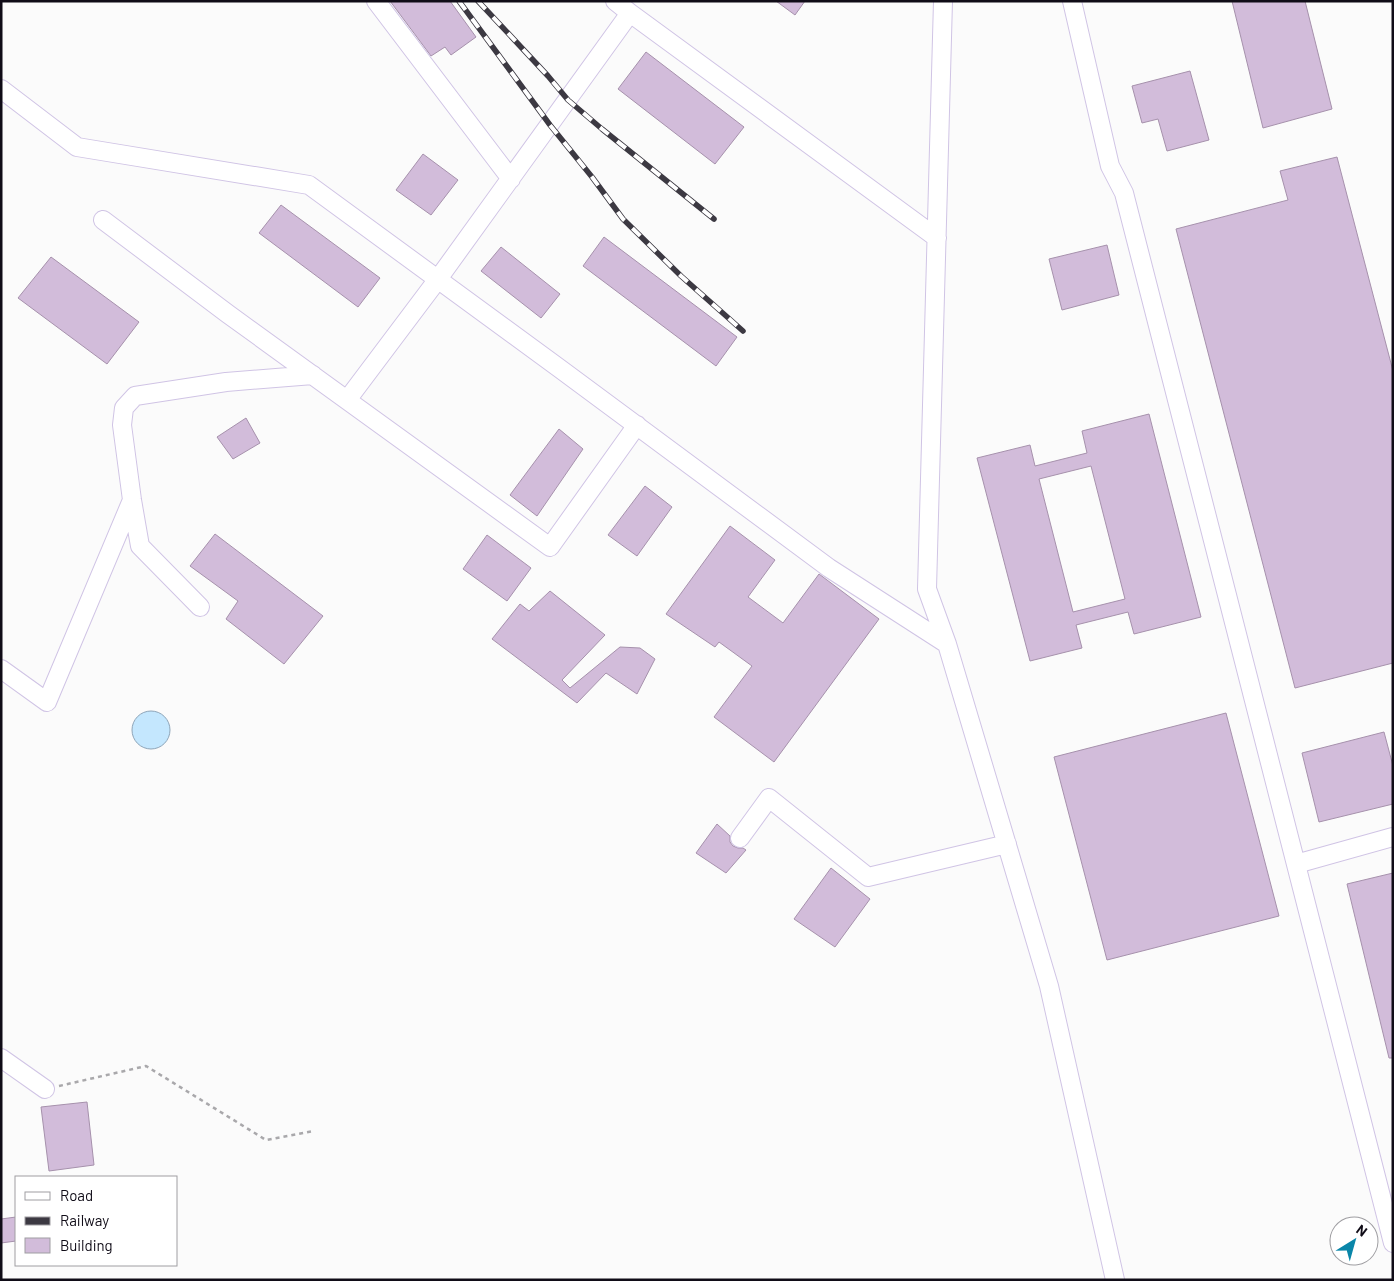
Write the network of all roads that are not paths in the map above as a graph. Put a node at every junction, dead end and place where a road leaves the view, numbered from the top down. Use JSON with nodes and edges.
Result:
{"nodes":[{"id":1,"x":376,"y":1,"type":"edge"},
{"id":2,"x":615,"y":1,"type":"edge"},
{"id":3,"x":943,"y":1,"type":"edge"},
{"id":4,"x":1072,"y":1,"type":"edge"},
{"id":5,"x":630,"y":12,"type":"junction"},
{"id":6,"x":1,"y":88,"type":"edge"},
{"id":7,"x":511,"y":179,"type":"junction"},
{"id":8,"x":103,"y":220,"type":"dead end"},
{"id":9,"x":937,"y":238,"type":"junction"},
{"id":10,"x":438,"y":279,"type":"junction"},
{"id":11,"x":312,"y":375,"type":"junction"},
{"id":12,"x":347,"y":400,"type":"junction"},
{"id":13,"x":637,"y":425,"type":"junction"},
{"id":14,"x":132,"y":500,"type":"junction"},
{"id":15,"x":200,"y":607,"type":"dead end"},
{"id":16,"x":947,"y":644,"type":"junction"},
{"id":17,"x":1,"y":669,"type":"edge"},
{"id":18,"x":1393,"y":837,"type":"edge"},
{"id":19,"x":740,"y":838,"type":"dead end"},
{"id":20,"x":1007,"y":844,"type":"junction"},
{"id":21,"x":1296,"y":864,"type":"junction"},
{"id":22,"x":1,"y":1058,"type":"edge"},
{"id":23,"x":45,"y":1090,"type":"road end"},
{"id":24,"x":1393,"y":1243,"type":"edge"},
{"id":25,"x":1115,"y":1280,"type":"edge"}],
"edges":[{"from":1,"to":7,"type":"street"},
{"from":2,"to":5,"type":"street"},
{"from":3,"to":9,"type":"street"},
{"from":4,"to":21,"type":"street"},
{"from":5,"to":7,"type":"street"},
{"from":5,"to":9,"type":"street"},
{"from":6,"to":10,"type":"street"},
{"from":7,"to":10,"type":"street"},
{"from":8,"to":11,"type":"street"},
{"from":9,"to":16,"type":"street"},
{"from":10,"to":12,"type":"street"},
{"from":10,"to":13,"type":"street"},
{"from":11,"to":12,"type":"street"},
{"from":11,"to":14,"type":"street"},
{"from":12,"to":13,"type":"street"},
{"from":13,"to":16,"type":"street"},
{"from":14,"to":15,"type":"street"},
{"from":14,"to":17,"type":"street"},
{"from":16,"to":20,"type":"street"},
{"from":18,"to":21,"type":"street"},
{"from":19,"to":20,"type":"street"},
{"from":20,"to":25,"type":"street"},
{"from":21,"to":24,"type":"street"},
{"from":22,"to":23,"type":"street"}]}
